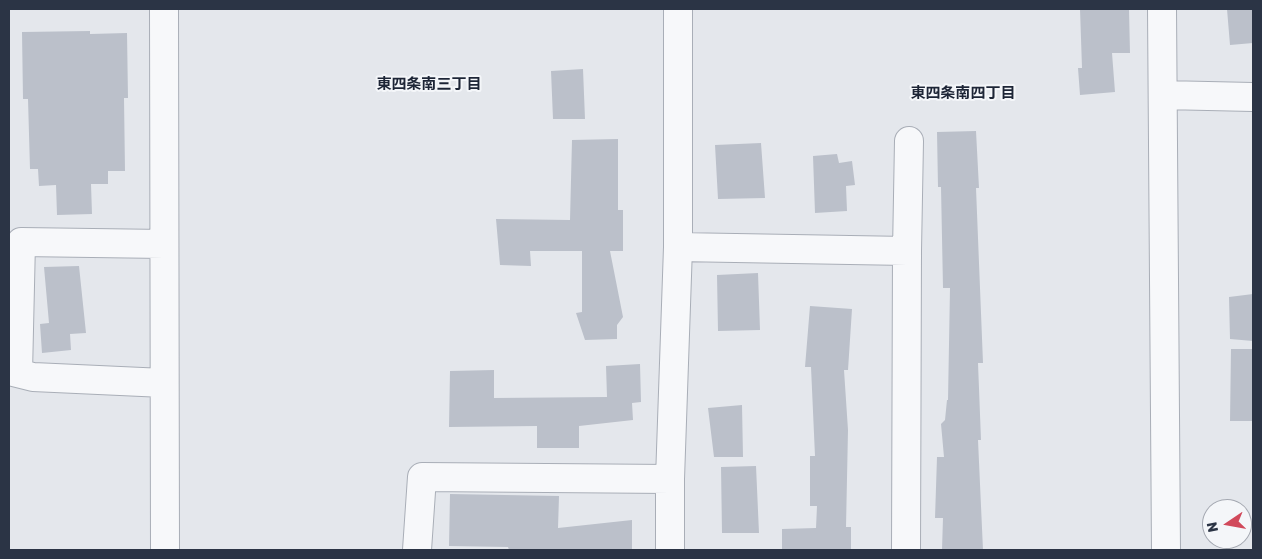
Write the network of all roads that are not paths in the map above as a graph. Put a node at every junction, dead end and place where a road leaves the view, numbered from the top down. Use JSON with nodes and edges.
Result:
{"nodes":[{"id":1,"x":164,"y":9,"type":"edge"},
{"id":2,"x":678,"y":9,"type":"edge"},
{"id":3,"x":1162,"y":9,"type":"edge"},
{"id":4,"x":1163,"y":95,"type":"junction"},
{"id":5,"x":1253,"y":96,"type":"edge"},
{"id":6,"x":909,"y":141,"type":"dead end"},
{"id":7,"x":164,"y":244,"type":"junction"},
{"id":8,"x":678,"y":247,"type":"junction"},
{"id":9,"x":907,"y":251,"type":"junction"},
{"id":10,"x":13,"y":372,"type":"edge"},
{"id":11,"x":164,"y":383,"type":"junction"},
{"id":12,"x":670,"y":479,"type":"junction"},
{"id":13,"x":164,"y":550,"type":"edge"},
{"id":14,"x":416,"y":550,"type":"edge"},
{"id":15,"x":670,"y":550,"type":"edge"},
{"id":16,"x":906,"y":550,"type":"edge"},
{"id":17,"x":1166,"y":550,"type":"edge"}],
"edges":[{"from":1,"to":7,"type":"street"},
{"from":2,"to":8,"type":"street"},
{"from":3,"to":4,"type":"street"},
{"from":4,"to":5,"type":"street"},
{"from":4,"to":17,"type":"street"},
{"from":6,"to":9,"type":"street"},
{"from":7,"to":10,"type":"street"},
{"from":7,"to":11,"type":"street"},
{"from":8,"to":9,"type":"street"},
{"from":8,"to":12,"type":"street"},
{"from":9,"to":16,"type":"street"},
{"from":10,"to":11,"type":"street"},
{"from":11,"to":13,"type":"street"},
{"from":12,"to":14,"type":"street"},
{"from":12,"to":15,"type":"street"}]}
